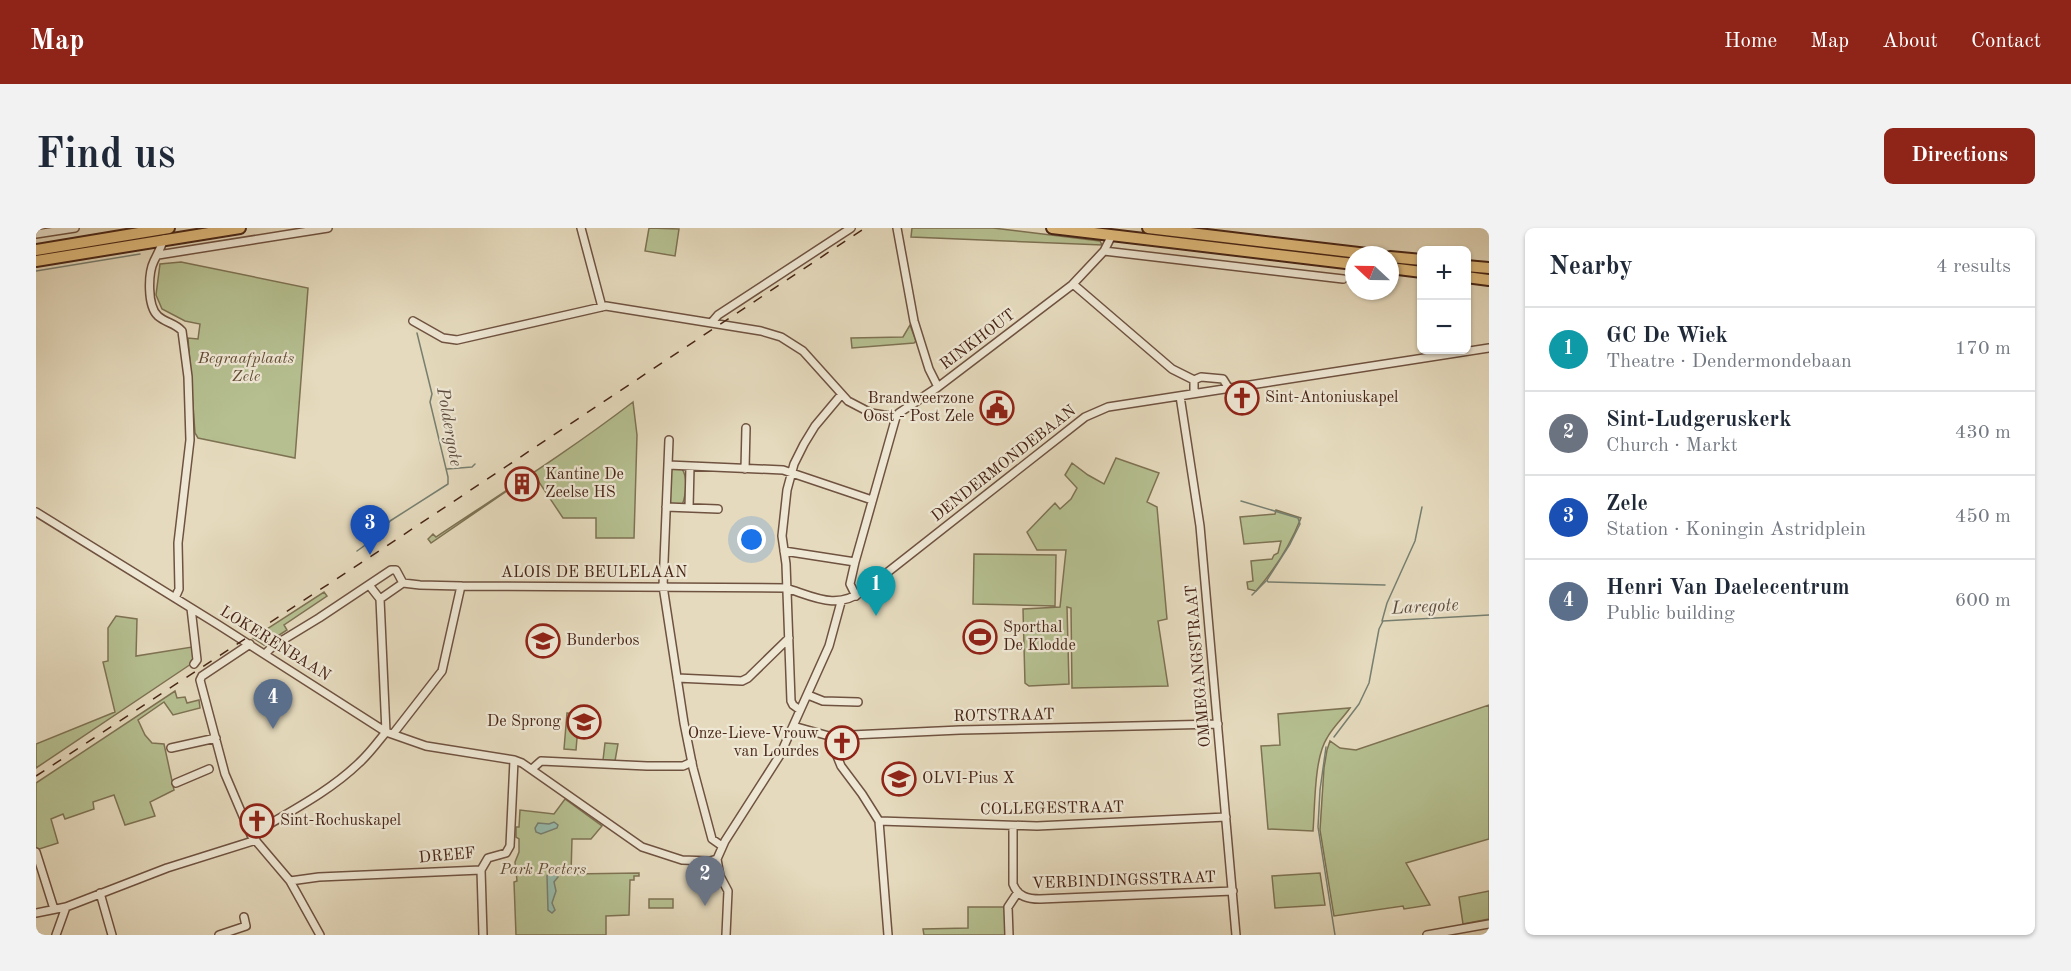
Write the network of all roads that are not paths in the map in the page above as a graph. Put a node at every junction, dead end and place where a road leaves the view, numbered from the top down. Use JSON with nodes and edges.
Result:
{"nodes":[{"id":1,"x":75,"y":228,"type":"edge"},
{"id":2,"x":168,"y":228,"type":"edge"},
{"id":3,"x":240,"y":228,"type":"edge"},
{"id":4,"x":328,"y":228,"type":"edge"},
{"id":5,"x":581,"y":228,"type":"edge"},
{"id":6,"x":852,"y":228,"type":"edge"},
{"id":7,"x":897,"y":228,"type":"edge"},
{"id":8,"x":1053,"y":228,"type":"edge"},
{"id":9,"x":1148,"y":228,"type":"edge"},
{"id":10,"x":36,"y":234,"type":"edge"},
{"id":11,"x":1112,"y":235,"type":"junction"},
{"id":12,"x":164,"y":240,"type":"junction"},
{"id":13,"x":36,"y":250,"type":"edge"},
{"id":14,"x":1104,"y":251,"type":"junction"},
{"id":15,"x":1345,"y":251,"type":"edge"},
{"id":16,"x":158,"y":255,"type":"junction"},
{"id":17,"x":1399,"y":258,"type":"edge"},
{"id":18,"x":1417,"y":260,"type":"edge"},
{"id":19,"x":36,"y":261,"type":"edge"},
{"id":20,"x":1345,"y":263,"type":"edge"},
{"id":21,"x":1471,"y":266,"type":"edge"},
{"id":22,"x":1489,"y":268,"type":"edge"},
{"id":23,"x":1399,"y":269,"type":"edge"},
{"id":24,"x":1417,"y":271,"type":"edge"},
{"id":25,"x":1471,"y":277,"type":"edge"},
{"id":26,"x":1343,"y":279,"type":"dead end"},
{"id":27,"x":1489,"y":279,"type":"edge"},
{"id":28,"x":1073,"y":284,"type":"junction"},
{"id":29,"x":602,"y":307,"type":"junction"},
{"id":30,"x":413,"y":321,"type":"dead end"},
{"id":31,"x":712,"y":322,"type":"junction"},
{"id":32,"x":1489,"y":348,"type":"edge"},
{"id":33,"x":1194,"y":380,"type":"junction"},
{"id":34,"x":938,"y":387,"type":"junction"},
{"id":35,"x":1228,"y":387,"type":"junction"},
{"id":36,"x":1194,"y":393,"type":"junction"},
{"id":37,"x":841,"y":394,"type":"junction"},
{"id":38,"x":1180,"y":396,"type":"junction"},
{"id":39,"x":896,"y":417,"type":"junction"},
{"id":40,"x":746,"y":428,"type":"dead end"},
{"id":41,"x":669,"y":440,"type":"dead end"},
{"id":42,"x":668,"y":465,"type":"junction"},
{"id":43,"x":690,"y":466,"type":"junction"},
{"id":44,"x":744,"y":469,"type":"junction"},
{"id":45,"x":791,"y":473,"type":"junction"},
{"id":46,"x":872,"y":500,"type":"junction"},
{"id":47,"x":666,"y":507,"type":"junction"},
{"id":48,"x":689,"y":508,"type":"junction"},
{"id":49,"x":718,"y":509,"type":"dead end"},
{"id":50,"x":36,"y":512,"type":"edge"},
{"id":51,"x":784,"y":551,"type":"junction"},
{"id":52,"x":855,"y":562,"type":"junction"},
{"id":53,"x":403,"y":583,"type":"junction"},
{"id":54,"x":369,"y":585,"type":"junction"},
{"id":55,"x":461,"y":586,"type":"junction"},
{"id":56,"x":663,"y":586,"type":"junction"},
{"id":57,"x":786,"y":588,"type":"junction"},
{"id":58,"x":855,"y":596,"type":"junction"},
{"id":59,"x":175,"y":598,"type":"junction"},
{"id":60,"x":380,"y":599,"type":"junction"},
{"id":61,"x":841,"y":602,"type":"junction"},
{"id":62,"x":190,"y":608,"type":"junction"},
{"id":63,"x":789,"y":638,"type":"junction"},
{"id":64,"x":250,"y":644,"type":"junction"},
{"id":65,"x":265,"y":654,"type":"junction"},
{"id":66,"x":194,"y":664,"type":"dead end"},
{"id":67,"x":677,"y":678,"type":"junction"},
{"id":68,"x":808,"y":695,"type":"junction"},
{"id":69,"x":858,"y":702,"type":"dead end"},
{"id":70,"x":800,"y":710,"type":"junction"},
{"id":71,"x":1218,"y":724,"type":"junction"},
{"id":72,"x":793,"y":726,"type":"junction"},
{"id":73,"x":390,"y":733,"type":"junction"},
{"id":74,"x":829,"y":736,"type":"junction"},
{"id":75,"x":216,"y":738,"type":"junction"},
{"id":76,"x":171,"y":748,"type":"dead end"},
{"id":77,"x":514,"y":760,"type":"junction"},
{"id":78,"x":692,"y":762,"type":"junction"},
{"id":79,"x":216,"y":767,"type":"junction"},
{"id":80,"x":532,"y":769,"type":"junction"},
{"id":81,"x":176,"y":783,"type":"dead end"},
{"id":82,"x":1226,"y":817,"type":"junction"},
{"id":83,"x":879,"y":821,"type":"junction"},
{"id":84,"x":1013,"y":826,"type":"junction"},
{"id":85,"x":254,"y":838,"type":"junction"},
{"id":86,"x":722,"y":846,"type":"junction"},
{"id":87,"x":36,"y":852,"type":"edge"},
{"id":88,"x":717,"y":859,"type":"junction"},
{"id":89,"x":482,"y":870,"type":"junction"},
{"id":90,"x":290,"y":881,"type":"junction"},
{"id":91,"x":1233,"y":891,"type":"junction"},
{"id":92,"x":1018,"y":892,"type":"junction"},
{"id":93,"x":100,"y":893,"type":"junction"},
{"id":94,"x":66,"y":907,"type":"junction"},
{"id":95,"x":54,"y":909,"type":"junction"},
{"id":96,"x":36,"y":913,"type":"edge"},
{"id":97,"x":244,"y":917,"type":"dead end"},
{"id":98,"x":1489,"y":924,"type":"edge"},
{"id":99,"x":1451,"y":933,"type":"edge"},
{"id":100,"x":56,"y":935,"type":"edge"},
{"id":101,"x":112,"y":935,"type":"edge"},
{"id":102,"x":219,"y":935,"type":"edge"},
{"id":103,"x":320,"y":935,"type":"edge"},
{"id":104,"x":483,"y":935,"type":"edge"},
{"id":105,"x":726,"y":935,"type":"edge"},
{"id":106,"x":888,"y":935,"type":"edge"},
{"id":107,"x":1009,"y":935,"type":"edge"},
{"id":108,"x":1236,"y":935,"type":"edge"},
{"id":109,"x":1428,"y":935,"type":"edge"}],
"edges":[{"from":1,"to":10,"type":"street"},
{"from":2,"to":12,"type":"street"},
{"from":2,"to":13,"type":"highway"},
{"from":3,"to":12,"type":"highway"},
{"from":4,"to":16,"type":"street"},
{"from":5,"to":29,"type":"street"},
{"from":6,"to":31,"type":"street"},
{"from":7,"to":34,"type":"street"},
{"from":8,"to":11,"type":"highway"},
{"from":9,"to":15,"type":"highway"},
{"from":11,"to":14,"type":"street","name":"RINKHOUT"},
{"from":11,"to":20,"type":"highway"},
{"from":12,"to":16,"type":"street"},
{"from":12,"to":19,"type":"highway"},
{"from":14,"to":26,"type":"street"},
{"from":14,"to":28,"type":"street","name":"RINKHOUT"},
{"from":16,"to":59,"type":"street"},
{"from":17,"to":18,"type":"highway"},
{"from":21,"to":22,"type":"highway"},
{"from":23,"to":24,"type":"highway"},
{"from":25,"to":27,"type":"highway"},
{"from":28,"to":33,"type":"street"},
{"from":28,"to":34,"type":"street","name":"RINKHOUT"},
{"from":29,"to":30,"type":"street"},
{"from":29,"to":31,"type":"street"},
{"from":31,"to":37,"type":"street"},
{"from":32,"to":35,"type":"street","name":"DENDERMONDEBAAN"},
{"from":33,"to":35,"type":"street"},
{"from":33,"to":36,"type":"street"},
{"from":34,"to":39,"type":"street","name":"RINKHOUT"},
{"from":35,"to":36,"type":"street","name":"DENDERMONDEBAAN"},
{"from":36,"to":38,"type":"street","name":"DENDERMONDEBAAN"},
{"from":37,"to":39,"type":"street"},
{"from":37,"to":45,"type":"street"},
{"from":38,"to":58,"type":"street","name":"DENDERMONDEBAAN"},
{"from":38,"to":71,"type":"street","name":"OMMEGANGSTRAAT"},
{"from":39,"to":46,"type":"street"},
{"from":40,"to":44,"type":"street"},
{"from":41,"to":42,"type":"street"},
{"from":42,"to":43,"type":"street"},
{"from":42,"to":47,"type":"street"},
{"from":43,"to":44,"type":"street"},
{"from":43,"to":48,"type":"street"},
{"from":44,"to":45,"type":"street"},
{"from":45,"to":46,"type":"street"},
{"from":45,"to":51,"type":"street"},
{"from":46,"to":52,"type":"street"},
{"from":47,"to":48,"type":"street"},
{"from":47,"to":56,"type":"street"},
{"from":48,"to":49,"type":"street"},
{"from":50,"to":59,"type":"street","name":"LOKERENBAAN"},
{"from":51,"to":52,"type":"street"},
{"from":51,"to":57,"type":"street"},
{"from":52,"to":58,"type":"street"},
{"from":53,"to":54,"type":"street","name":"ALOIS DE BEULELAAN"},
{"from":53,"to":55,"type":"street","name":"ALOIS DE BEULELAAN"},
{"from":53,"to":60,"type":"street"},
{"from":54,"to":60,"type":"street"},
{"from":54,"to":65,"type":"street"},
{"from":55,"to":56,"type":"street","name":"ALOIS DE BEULELAAN"},
{"from":55,"to":73,"type":"street"},
{"from":56,"to":57,"type":"street","name":"ALOIS DE BEULELAAN"},
{"from":56,"to":67,"type":"street"},
{"from":57,"to":61,"type":"street","name":"ALOIS DE BEULELAAN"},
{"from":57,"to":63,"type":"street"},
{"from":58,"to":61,"type":"street","name":"DENDERMONDEBAAN"},
{"from":59,"to":62,"type":"street","name":"LOKERENBAAN"},
{"from":60,"to":73,"type":"street"},
{"from":61,"to":68,"type":"street"},
{"from":62,"to":64,"type":"street","name":"LOKERENBAAN"},
{"from":62,"to":66,"type":"street"},
{"from":63,"to":67,"type":"street"},
{"from":63,"to":70,"type":"street"},
{"from":64,"to":65,"type":"street","name":"LOKERENBAAN"},
{"from":64,"to":75,"type":"street"},
{"from":65,"to":73,"type":"street","name":"LOKERENBAAN"},
{"from":67,"to":78,"type":"street"},
{"from":68,"to":69,"type":"street"},
{"from":68,"to":70,"type":"street"},
{"from":70,"to":72,"type":"street"},
{"from":71,"to":74,"type":"street","name":"ROTSTRAAT"},
{"from":71,"to":82,"type":"street","name":"OMMEGANGSTRAAT"},
{"from":72,"to":74,"type":"street","name":"ROTSTRAAT"},
{"from":72,"to":86,"type":"street"},
{"from":73,"to":77,"type":"street","name":"LOKERENBAAN"},
{"from":73,"to":85,"type":"street"},
{"from":74,"to":83,"type":"street"},
{"from":75,"to":76,"type":"street"},
{"from":75,"to":79,"type":"street"},
{"from":77,"to":80,"type":"street","name":"LOKERENBAAN"},
{"from":77,"to":89,"type":"street","name":"DREEF"},
{"from":78,"to":80,"type":"street"},
{"from":78,"to":86,"type":"street"},
{"from":79,"to":81,"type":"street"},
{"from":79,"to":85,"type":"street"},
{"from":80,"to":88,"type":"street","name":"LOKERENBAAN"},
{"from":82,"to":84,"type":"street","name":"COLLEGESTRAAT"},
{"from":82,"to":91,"type":"street","name":"OMMEGANGSTRAAT"},
{"from":83,"to":84,"type":"street","name":"COLLEGESTRAAT"},
{"from":83,"to":106,"type":"street"},
{"from":84,"to":92,"type":"street","name":"VERBINDINGSSTRAAT"},
{"from":85,"to":90,"type":"street"},
{"from":85,"to":93,"type":"street"},
{"from":86,"to":88,"type":"street"},
{"from":87,"to":95,"type":"street"},
{"from":88,"to":105,"type":"street"},
{"from":89,"to":90,"type":"street","name":"DREEF"},
{"from":89,"to":104,"type":"street"},
{"from":90,"to":103,"type":"street"},
{"from":91,"to":92,"type":"street","name":"VERBINDINGSSTRAAT"},
{"from":91,"to":108,"type":"street","name":"OMMEGANGSTRAAT"},
{"from":92,"to":107,"type":"street","name":"VERBINDINGSSTRAAT"},
{"from":93,"to":94,"type":"street"},
{"from":93,"to":101,"type":"street"},
{"from":94,"to":95,"type":"street"},
{"from":94,"to":100,"type":"street"},
{"from":95,"to":96,"type":"street"},
{"from":97,"to":102,"type":"street"},
{"from":98,"to":99,"type":"street"},
{"from":99,"to":109,"type":"street"}]}
